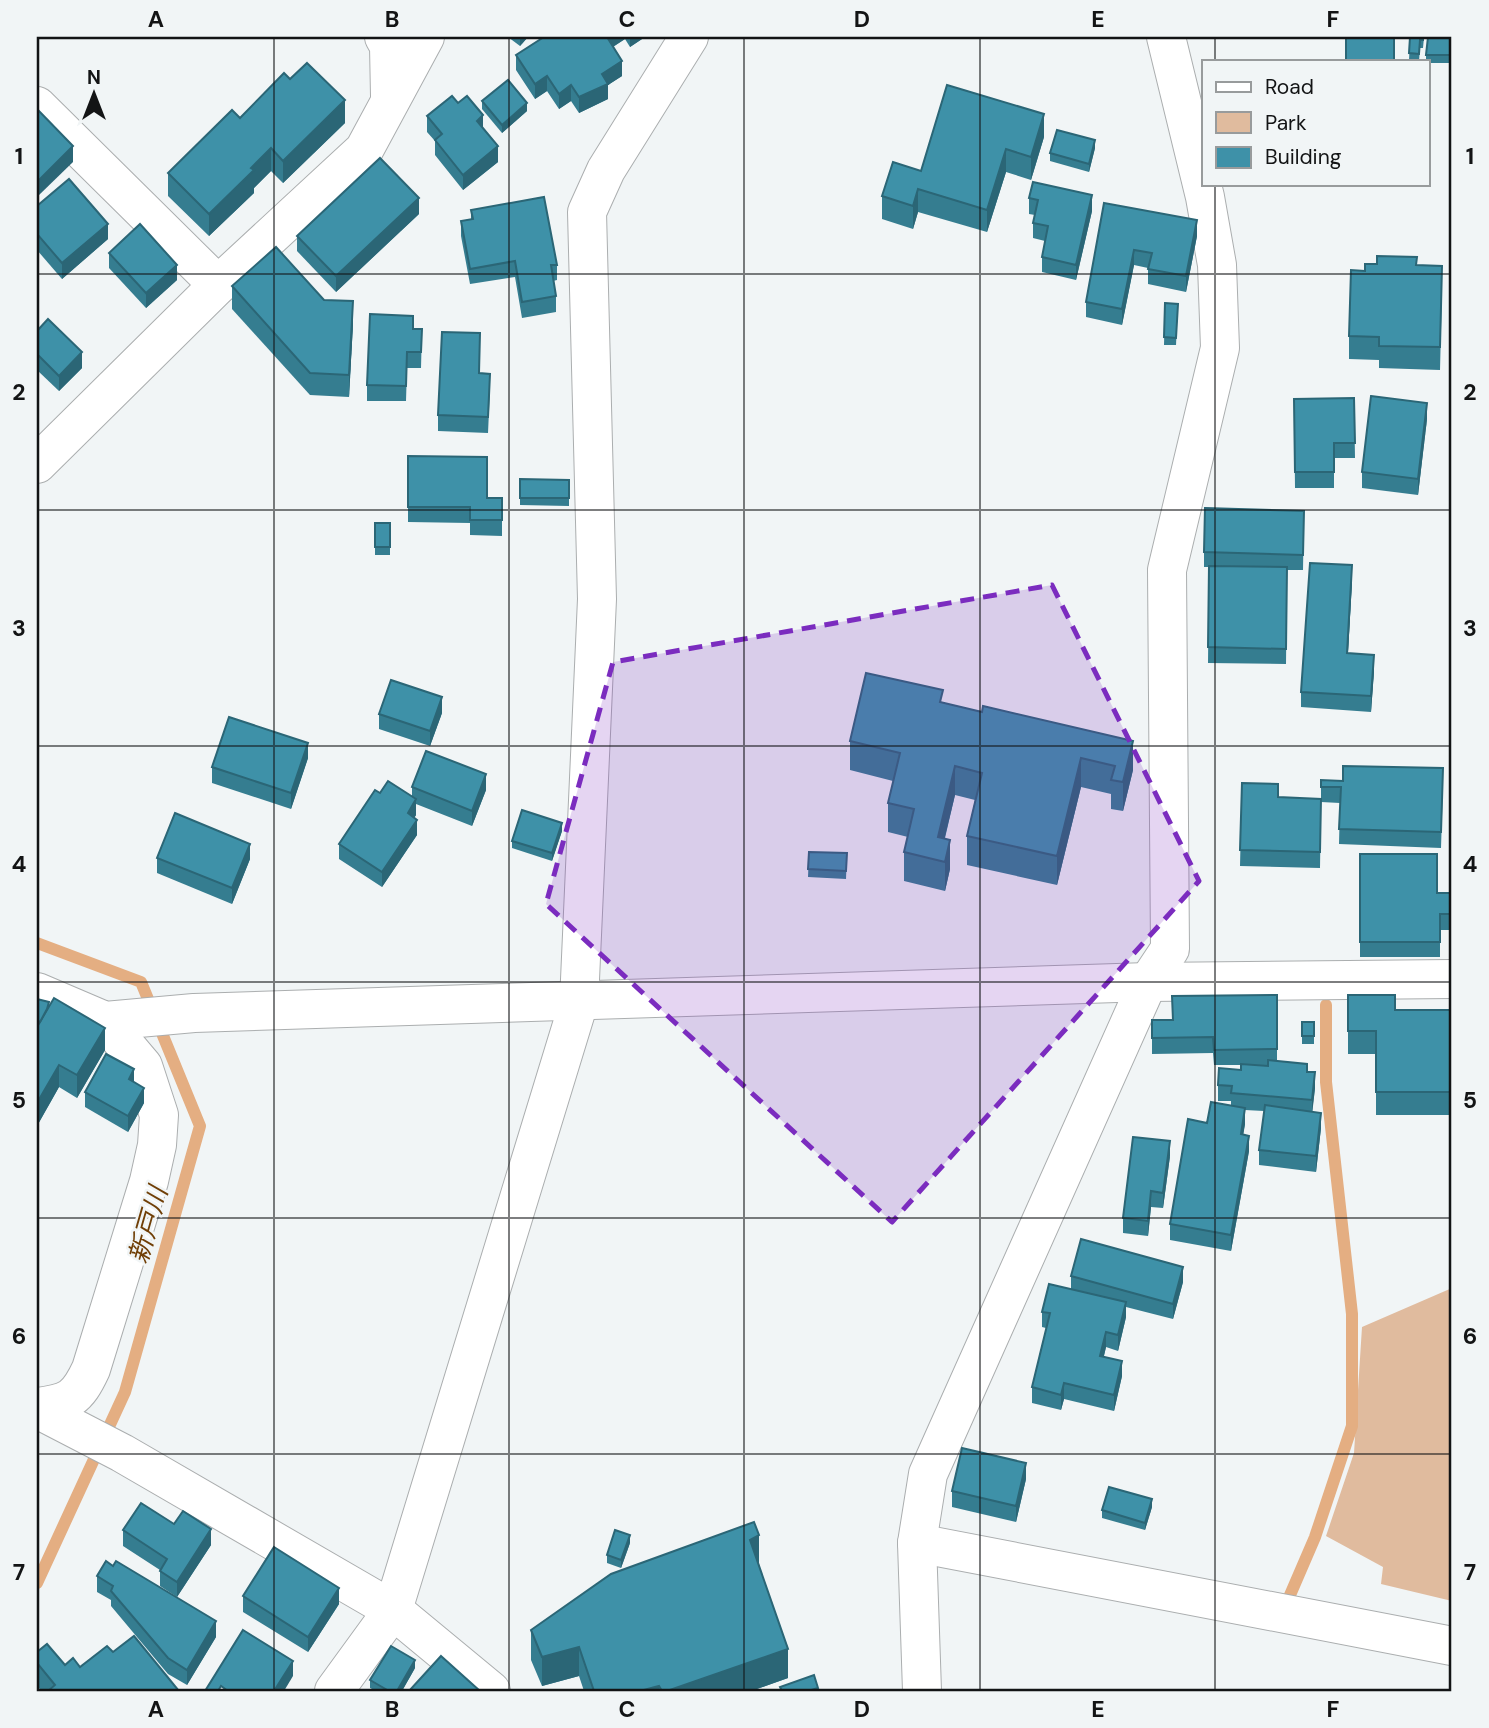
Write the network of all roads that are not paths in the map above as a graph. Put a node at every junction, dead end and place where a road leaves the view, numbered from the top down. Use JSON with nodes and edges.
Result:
{"nodes":[{"id":1,"x":384,"y":37,"type":"edge"},
{"id":2,"x":425,"y":37,"type":"edge"},
{"id":3,"x":689,"y":37,"type":"edge"},
{"id":4,"x":1166,"y":37,"type":"edge"},
{"id":5,"x":391,"y":99,"type":"junction"},
{"id":6,"x":37,"y":106,"type":"edge"},
{"id":7,"x":1202,"y":185,"type":"edge"},
{"id":8,"x":1202,"y":186,"type":"edge"},
{"id":9,"x":218,"y":285,"type":"junction"},
{"id":10,"x":37,"y":464,"type":"edge"},
{"id":11,"x":1452,"y":979,"type":"edge"},
{"id":12,"x":1148,"y":982,"type":"junction"},
{"id":13,"x":37,"y":992,"type":"edge"},
{"id":14,"x":579,"y":1002,"type":"junction"},
{"id":15,"x":116,"y":1020,"type":"junction"},
{"id":16,"x":37,"y":1408,"type":"edge"},
{"id":17,"x":917,"y":1542,"type":"junction"},
{"id":18,"x":393,"y":1610,"type":"junction"},
{"id":19,"x":1452,"y":1646,"type":"edge"},
{"id":20,"x":334,"y":1691,"type":"edge"},
{"id":21,"x":491,"y":1691,"type":"edge"},
{"id":22,"x":922,"y":1691,"type":"edge"}],
"edges":[{"from":1,"to":5,"type":"street"},
{"from":2,"to":5,"type":"street"},
{"from":3,"to":14,"type":"street"},
{"from":4,"to":7,"type":"street"},
{"from":5,"to":9,"type":"street"},
{"from":6,"to":9,"type":"street"},
{"from":8,"to":12,"type":"street"},
{"from":9,"to":10,"type":"street"},
{"from":11,"to":12,"type":"street"},
{"from":12,"to":14,"type":"street"},
{"from":12,"to":17,"type":"street"},
{"from":13,"to":15,"type":"street"},
{"from":14,"to":15,"type":"street"},
{"from":14,"to":18,"type":"street"},
{"from":15,"to":16,"type":"street"},
{"from":16,"to":18,"type":"street"},
{"from":17,"to":19,"type":"street"},
{"from":17,"to":22,"type":"street"},
{"from":18,"to":20,"type":"street"},
{"from":18,"to":21,"type":"street"}]}
